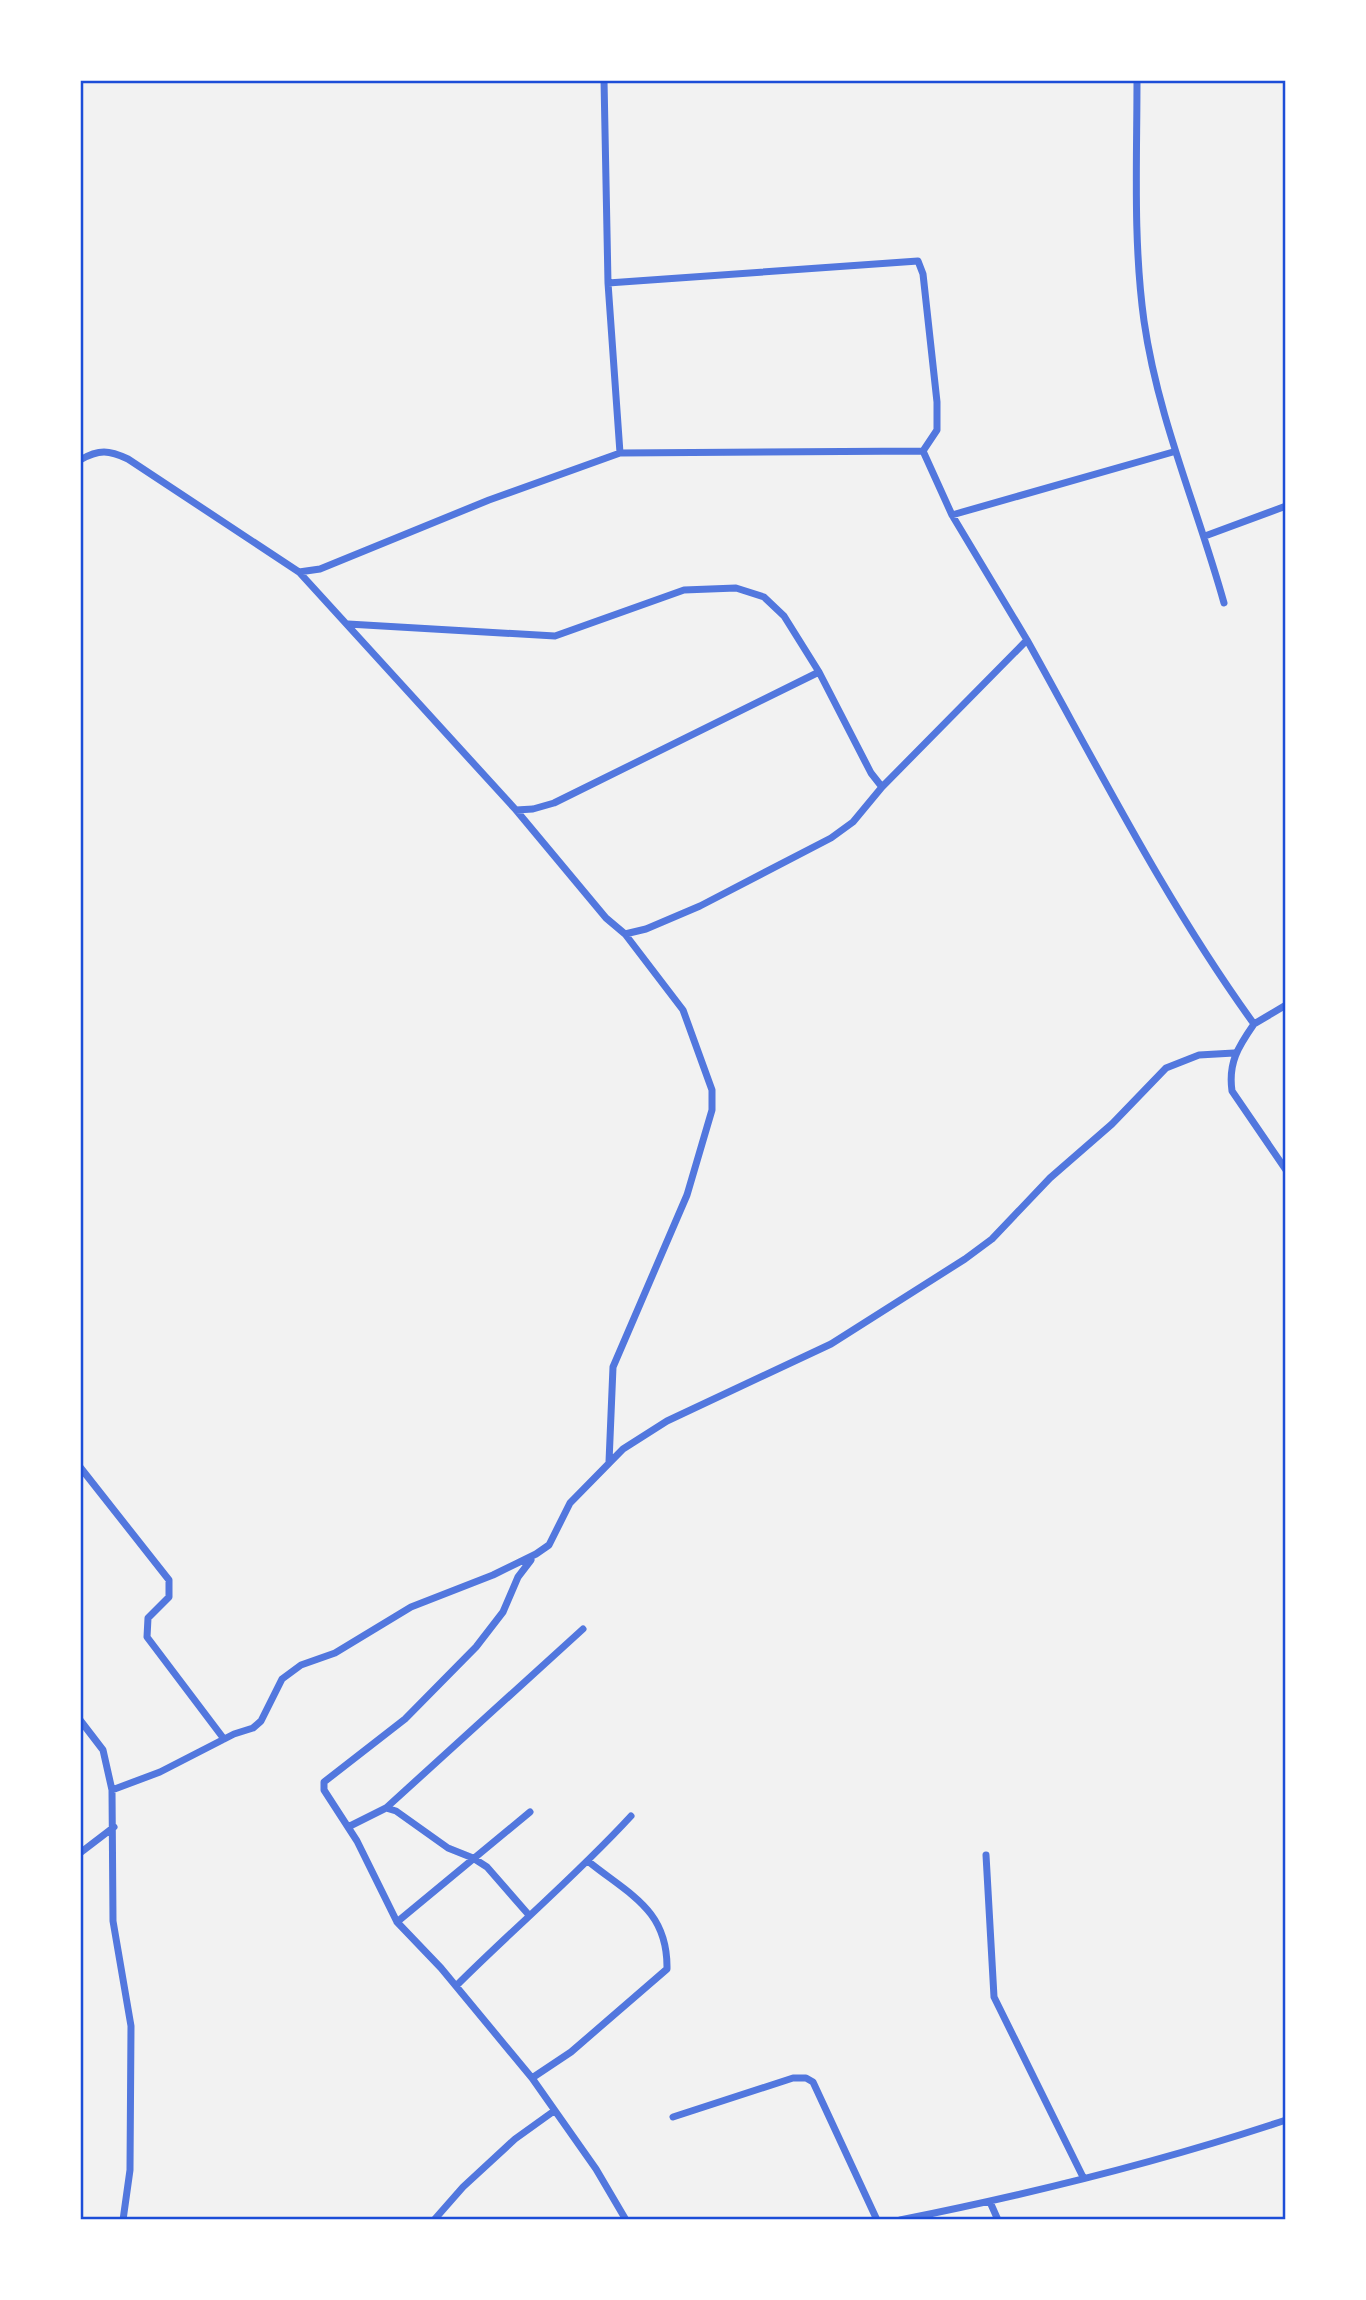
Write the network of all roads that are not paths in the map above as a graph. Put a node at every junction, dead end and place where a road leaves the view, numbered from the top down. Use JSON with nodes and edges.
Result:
{"nodes":[{"id":1,"x":604,"y":80,"type":"edge"},
{"id":2,"x":1137,"y":80,"type":"edge"},
{"id":3,"x":608,"y":283,"type":"junction"},
{"id":4,"x":923,"y":451,"type":"junction"},
{"id":5,"x":1173,"y":452,"type":"junction"},
{"id":6,"x":620,"y":453,"type":"junction"},
{"id":7,"x":80,"y":460,"type":"edge"},
{"id":8,"x":1286,"y":506,"type":"edge"},
{"id":9,"x":951,"y":515,"type":"junction"},
{"id":10,"x":1205,"y":536,"type":"junction"},
{"id":11,"x":299,"y":572,"type":"junction"},
{"id":12,"x":1224,"y":603,"type":"dead end"},
{"id":13,"x":347,"y":624,"type":"junction"},
{"id":14,"x":1027,"y":640,"type":"junction"},
{"id":15,"x":818,"y":673,"type":"junction"},
{"id":16,"x":882,"y":787,"type":"junction"},
{"id":17,"x":516,"y":810,"type":"junction"},
{"id":18,"x":625,"y":934,"type":"junction"},
{"id":19,"x":1286,"y":1005,"type":"edge"},
{"id":20,"x":1254,"y":1024,"type":"junction"},
{"id":21,"x":1234,"y":1052,"type":"junction"},
{"id":22,"x":1286,"y":1170,"type":"edge"},
{"id":23,"x":609,"y":1463,"type":"junction"},
{"id":24,"x":80,"y":1467,"type":"edge"},
{"id":25,"x":536,"y":1554,"type":"junction"},
{"id":26,"x":583,"y":1629,"type":"dead end"},
{"id":27,"x":80,"y":1720,"type":"edge"},
{"id":28,"x":224,"y":1739,"type":"junction"},
{"id":29,"x":112,"y":1790,"type":"junction"},
{"id":30,"x":386,"y":1808,"type":"junction"},
{"id":31,"x":530,"y":1812,"type":"dead end"},
{"id":32,"x":631,"y":1816,"type":"dead end"},
{"id":33,"x":114,"y":1827,"type":"junction"},
{"id":34,"x":348,"y":1827,"type":"junction"},
{"id":35,"x":80,"y":1853,"type":"edge"},
{"id":36,"x":986,"y":1855,"type":"dead end"},
{"id":37,"x":473,"y":1858,"type":"junction"},
{"id":38,"x":589,"y":1861,"type":"junction"},
{"id":39,"x":528,"y":1914,"type":"junction"},
{"id":40,"x":397,"y":1922,"type":"junction"},
{"id":41,"x":456,"y":1986,"type":"junction"},
{"id":42,"x":532,"y":2078,"type":"junction"},
{"id":43,"x":554,"y":2111,"type":"junction"},
{"id":44,"x":673,"y":2117,"type":"dead end"},
{"id":45,"x":1286,"y":2120,"type":"edge"},
{"id":46,"x":1083,"y":2177,"type":"junction"},
{"id":47,"x":990,"y":2202,"type":"junction"},
{"id":48,"x":122,"y":2220,"type":"edge"},
{"id":49,"x":433,"y":2220,"type":"edge"},
{"id":50,"x":626,"y":2220,"type":"edge"},
{"id":51,"x":877,"y":2220,"type":"edge"},
{"id":52,"x":900,"y":2220,"type":"edge"},
{"id":53,"x":998,"y":2220,"type":"edge"}],
"edges":[{"from":1,"to":3,"type":"street"},
{"from":2,"to":5,"type":"street"},
{"from":3,"to":4,"type":"street"},
{"from":3,"to":6,"type":"street"},
{"from":4,"to":6,"type":"street"},
{"from":4,"to":9,"type":"street"},
{"from":5,"to":9,"type":"street"},
{"from":5,"to":10,"type":"street"},
{"from":6,"to":11,"type":"street"},
{"from":7,"to":11,"type":"street"},
{"from":8,"to":10,"type":"street"},
{"from":9,"to":14,"type":"street"},
{"from":10,"to":12,"type":"street"},
{"from":11,"to":13,"type":"street"},
{"from":13,"to":15,"type":"street"},
{"from":13,"to":17,"type":"street"},
{"from":14,"to":16,"type":"street"},
{"from":14,"to":20,"type":"street"},
{"from":15,"to":16,"type":"street"},
{"from":15,"to":17,"type":"street"},
{"from":16,"to":18,"type":"street"},
{"from":17,"to":18,"type":"street"},
{"from":18,"to":23,"type":"street"},
{"from":19,"to":20,"type":"street"},
{"from":20,"to":21,"type":"street"},
{"from":21,"to":22,"type":"street"},
{"from":21,"to":23,"type":"street"},
{"from":23,"to":25,"type":"street"},
{"from":24,"to":28,"type":"street"},
{"from":25,"to":28,"type":"street"},
{"from":25,"to":34,"type":"street"},
{"from":26,"to":30,"type":"street"},
{"from":27,"to":29,"type":"street"},
{"from":28,"to":29,"type":"street"},
{"from":29,"to":33,"type":"street"},
{"from":30,"to":34,"type":"street"},
{"from":30,"to":37,"type":"street"},
{"from":31,"to":37,"type":"street"},
{"from":32,"to":38,"type":"street"},
{"from":33,"to":35,"type":"street"},
{"from":33,"to":48,"type":"street"},
{"from":34,"to":40,"type":"street"},
{"from":36,"to":46,"type":"street"},
{"from":37,"to":39,"type":"street"},
{"from":37,"to":40,"type":"street"},
{"from":38,"to":39,"type":"street"},
{"from":38,"to":42,"type":"street"},
{"from":39,"to":41,"type":"street"},
{"from":40,"to":41,"type":"street"},
{"from":41,"to":42,"type":"street"},
{"from":42,"to":43,"type":"street"},
{"from":43,"to":49,"type":"street"},
{"from":43,"to":50,"type":"street"},
{"from":44,"to":51,"type":"street"},
{"from":45,"to":46,"type":"street"},
{"from":46,"to":47,"type":"street"},
{"from":47,"to":52,"type":"street"},
{"from":47,"to":53,"type":"street"}]}
